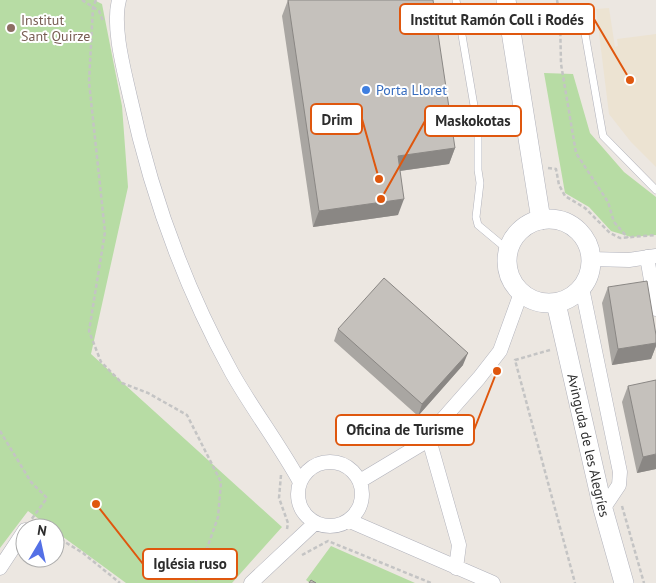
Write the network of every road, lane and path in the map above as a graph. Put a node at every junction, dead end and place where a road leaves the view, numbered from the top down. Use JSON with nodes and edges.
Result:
{"nodes":[{"id":1,"x":96,"y":0,"type":"edge"},
{"id":2,"x":119,"y":0,"type":"edge"},
{"id":3,"x":456,"y":0,"type":"edge"},
{"id":4,"x":506,"y":0,"type":"edge"},
{"id":5,"x":557,"y":0,"type":"edge"},
{"id":6,"x":584,"y":28,"type":"dead end"},
{"id":7,"x":533,"y":165,"type":"junction"},
{"id":8,"x":656,"y":190,"type":"edge"},
{"id":9,"x":541,"y":220,"type":"junction"},
{"id":10,"x":656,"y":235,"type":"edge"},
{"id":11,"x":628,"y":238,"type":"junction"},
{"id":12,"x":508,"y":250,"type":"junction"},
{"id":13,"x":651,"y":256,"type":"edge"},
{"id":14,"x":591,"y":259,"type":"junction"},
{"id":15,"x":582,"y":288,"type":"junction"},
{"id":16,"x":521,"y":293,"type":"junction"},
{"id":17,"x":556,"y":303,"type":"junction"},
{"id":18,"x":656,"y":309,"type":"edge"},
{"id":19,"x":554,"y":349,"type":"dead end"},
{"id":20,"x":0,"y":431,"type":"edge"},
{"id":21,"x":428,"y":436,"type":"junction"},
{"id":22,"x":360,"y":481,"type":"junction"},
{"id":23,"x":300,"y":482,"type":"junction"},
{"id":24,"x":603,"y":509,"type":"junction"},
{"id":25,"x":33,"y":518,"type":"edge"},
{"id":26,"x":350,"y":521,"type":"junction"},
{"id":27,"x":315,"y":523,"type":"junction"},
{"id":28,"x":65,"y":542,"type":"edge"},
{"id":29,"x":15,"y":545,"type":"edge"},
{"id":30,"x":284,"y":552,"type":"junction"},
{"id":31,"x":0,"y":568,"type":"edge"},
{"id":32,"x":456,"y":568,"type":"junction"},
{"id":33,"x":120,"y":583,"type":"edge"},
{"id":34,"x":195,"y":583,"type":"edge"},
{"id":35,"x":251,"y":583,"type":"edge"},
{"id":36,"x":431,"y":583,"type":"edge"},
{"id":37,"x":493,"y":583,"type":"edge"},
{"id":38,"x":575,"y":583,"type":"edge"},
{"id":39,"x":624,"y":583,"type":"edge"}],
"edges":[{"from":1,"to":34,"type":"path"},
{"from":2,"to":23,"type":"street"},
{"from":3,"to":12,"type":"lane"},
{"from":4,"to":7,"type":"main road"},
{"from":5,"to":11,"type":"path"},
{"from":6,"to":8,"type":"lane"},
{"from":7,"to":9,"type":"main road"},
{"from":7,"to":11,"type":"path"},
{"from":9,"to":12,"type":"main road"},
{"from":9,"to":14,"type":"main road"},
{"from":10,"to":11,"type":"path"},
{"from":12,"to":16,"type":"main road"},
{"from":13,"to":14,"type":"street"},
{"from":13,"to":18,"type":"street"},
{"from":14,"to":15,"type":"main road"},
{"from":15,"to":17,"type":"main road"},
{"from":15,"to":24,"type":"street","name":"Avinguda de les Alegríes"},
{"from":16,"to":17,"type":"main road"},
{"from":16,"to":21,"type":"street"},
{"from":17,"to":24,"type":"main road","name":"Avinguda de les Alegríes"},
{"from":19,"to":38,"type":"path"},
{"from":20,"to":25,"type":"path"},
{"from":21,"to":22,"type":"street"},
{"from":21,"to":32,"type":"street"},
{"from":22,"to":23,"type":"street"},
{"from":22,"to":26,"type":"street"},
{"from":23,"to":27,"type":"street"},
{"from":24,"to":39,"type":"main road"},
{"from":26,"to":27,"type":"street"},
{"from":26,"to":32,"type":"street"},
{"from":27,"to":30,"type":"street"},
{"from":28,"to":33,"type":"path"},
{"from":29,"to":31,"type":"street"},
{"from":30,"to":35,"type":"street"},
{"from":30,"to":36,"type":"path"},
{"from":32,"to":37,"type":"street"}]}
